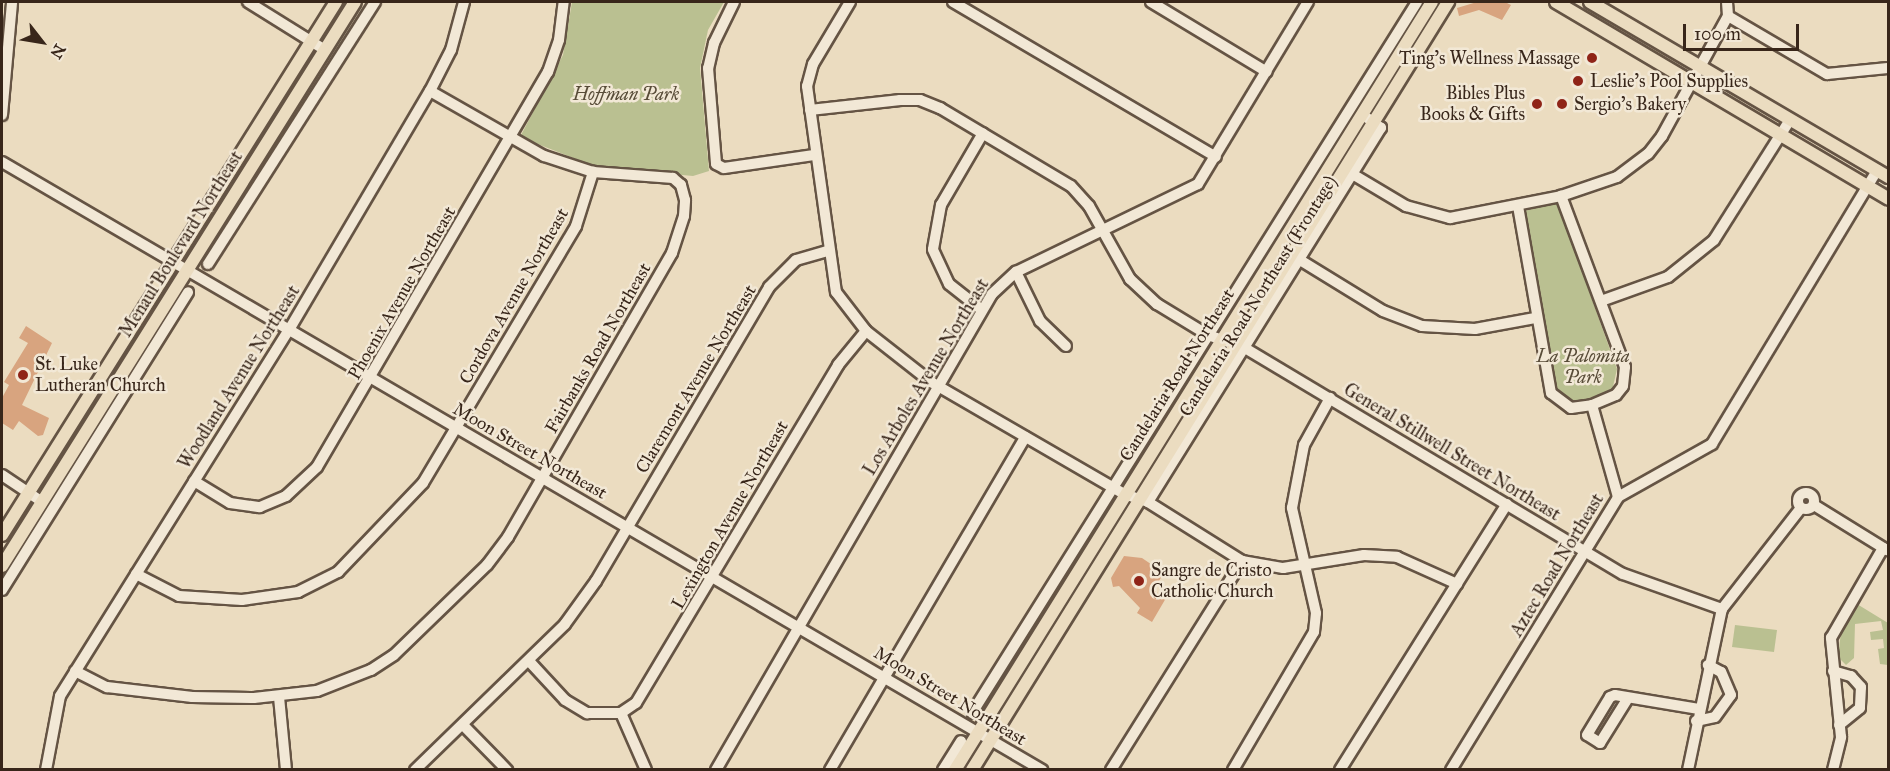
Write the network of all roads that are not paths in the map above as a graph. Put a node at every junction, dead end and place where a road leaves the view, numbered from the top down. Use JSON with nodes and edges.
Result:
{"nodes":[{"id":1,"x":12,"y":2,"type":"edge"},
{"id":2,"x":248,"y":2,"type":"edge"},
{"id":3,"x":336,"y":2,"type":"edge"},
{"id":4,"x":355,"y":2,"type":"edge"},
{"id":5,"x":375,"y":2,"type":"edge"},
{"id":6,"x":464,"y":2,"type":"edge"},
{"id":7,"x":564,"y":2,"type":"edge"},
{"id":8,"x":734,"y":2,"type":"edge"},
{"id":9,"x":850,"y":2,"type":"edge"},
{"id":10,"x":953,"y":2,"type":"edge"},
{"id":11,"x":1151,"y":2,"type":"edge"},
{"id":12,"x":1308,"y":2,"type":"edge"},
{"id":13,"x":1417,"y":2,"type":"edge"},
{"id":14,"x":1432,"y":2,"type":"edge"},
{"id":15,"x":1448,"y":2,"type":"edge"},
{"id":16,"x":1557,"y":2,"type":"edge"},
{"id":17,"x":1590,"y":2,"type":"edge"},
{"id":18,"x":1727,"y":2,"type":"edge"},
{"id":19,"x":1728,"y":16,"type":"junction"},
{"id":20,"x":310,"y":41,"type":"junction"},
{"id":21,"x":325,"y":50,"type":"junction"},
{"id":22,"x":1698,"y":66,"type":"junction"},
{"id":23,"x":1888,"y":68,"type":"edge"},
{"id":24,"x":1267,"y":72,"type":"junction"},
{"id":25,"x":1693,"y":84,"type":"junction"},
{"id":26,"x":430,"y":91,"type":"junction"},
{"id":27,"x":810,"y":110,"type":"junction"},
{"id":28,"x":1360,"y":114,"type":"junction"},
{"id":29,"x":2,"y":115,"type":"edge"},
{"id":30,"x":1791,"y":120,"type":"junction"},
{"id":31,"x":1373,"y":122,"type":"junction"},
{"id":32,"x":983,"y":133,"type":"junction"},
{"id":33,"x":1781,"y":135,"type":"junction"},
{"id":34,"x":512,"y":138,"type":"junction"},
{"id":35,"x":814,"y":155,"type":"junction"},
{"id":36,"x":1216,"y":157,"type":"junction"},
{"id":37,"x":2,"y":162,"type":"edge"},
{"id":38,"x":1877,"y":170,"type":"junction"},
{"id":39,"x":593,"y":172,"type":"junction"},
{"id":40,"x":1354,"y":175,"type":"junction"},
{"id":41,"x":1888,"y":177,"type":"edge"},
{"id":42,"x":1868,"y":186,"type":"junction"},
{"id":43,"x":1561,"y":196,"type":"junction"},
{"id":44,"x":1888,"y":198,"type":"edge"},
{"id":45,"x":1518,"y":206,"type":"junction"},
{"id":46,"x":1102,"y":233,"type":"junction"},
{"id":47,"x":828,"y":251,"type":"junction"},
{"id":48,"x":1300,"y":260,"type":"junction"},
{"id":49,"x":172,"y":261,"type":"junction"},
{"id":50,"x":207,"y":264,"type":"dead end"},
{"id":51,"x":186,"y":270,"type":"junction"},
{"id":52,"x":1016,"y":272,"type":"junction"},
{"id":53,"x":188,"y":292,"type":"dead end"},
{"id":54,"x":1600,"y":301,"type":"junction"},
{"id":55,"x":982,"y":310,"type":"junction"},
{"id":56,"x":1535,"y":318,"type":"junction"},
{"id":57,"x":289,"y":330,"type":"junction"},
{"id":58,"x":866,"y":331,"type":"junction"},
{"id":59,"x":1215,"y":337,"type":"junction"},
{"id":60,"x":1066,"y":345,"type":"dead end"},
{"id":61,"x":1240,"y":347,"type":"junction"},
{"id":62,"x":372,"y":378,"type":"junction"},
{"id":63,"x":937,"y":386,"type":"junction"},
{"id":64,"x":1330,"y":399,"type":"junction"},
{"id":65,"x":1592,"y":405,"type":"junction"},
{"id":66,"x":456,"y":427,"type":"junction"},
{"id":67,"x":1025,"y":437,"type":"junction"},
{"id":68,"x":2,"y":474,"type":"edge"},
{"id":69,"x":542,"y":477,"type":"junction"},
{"id":70,"x":194,"y":481,"type":"junction"},
{"id":71,"x":1118,"y":491,"type":"junction"},
{"id":72,"x":28,"y":492,"type":"junction"},
{"id":73,"x":1618,"y":497,"type":"junction"},
{"id":74,"x":1143,"y":500,"type":"junction"},
{"id":75,"x":41,"y":501,"type":"junction"},
{"id":76,"x":1507,"y":504,"type":"junction"},
{"id":77,"x":628,"y":526,"type":"junction"},
{"id":78,"x":2,"y":536,"type":"edge"},
{"id":79,"x":1886,"y":549,"type":"edge"},
{"id":80,"x":1587,"y":550,"type":"junction"},
{"id":81,"x":1242,"y":561,"type":"junction"},
{"id":82,"x":1302,"y":565,"type":"junction"},
{"id":83,"x":2,"y":566,"type":"edge"},
{"id":84,"x":136,"y":574,"type":"junction"},
{"id":85,"x":713,"y":577,"type":"junction"},
{"id":86,"x":1457,"y":584,"type":"junction"},
{"id":87,"x":2,"y":590,"type":"edge"},
{"id":88,"x":1722,"y":609,"type":"junction"},
{"id":89,"x":799,"y":627,"type":"junction"},
{"id":90,"x":529,"y":662,"type":"junction"},
{"id":91,"x":1708,"y":665,"type":"junction"},
{"id":92,"x":75,"y":671,"type":"junction"},
{"id":93,"x":1833,"y":671,"type":"junction"},
{"id":94,"x":884,"y":676,"type":"junction"},
{"id":95,"x":279,"y":697,"type":"junction"},
{"id":96,"x":1628,"y":698,"type":"junction"},
{"id":97,"x":1699,"y":709,"type":"junction"},
{"id":98,"x":621,"y":713,"type":"junction"},
{"id":99,"x":972,"y":713,"type":"dead end"},
{"id":100,"x":1696,"y":721,"type":"junction"},
{"id":101,"x":1839,"y":725,"type":"junction"},
{"id":102,"x":464,"y":726,"type":"junction"},
{"id":103,"x":979,"y":732,"type":"junction"},
{"id":104,"x":991,"y":740,"type":"junction"},
{"id":105,"x":961,"y":741,"type":"dead end"},
{"id":106,"x":45,"y":770,"type":"edge"},
{"id":107,"x":286,"y":770,"type":"edge"},
{"id":108,"x":416,"y":770,"type":"edge"},
{"id":109,"x":507,"y":770,"type":"edge"},
{"id":110,"x":646,"y":770,"type":"edge"},
{"id":111,"x":716,"y":770,"type":"edge"},
{"id":112,"x":830,"y":770,"type":"edge"},
{"id":113,"x":943,"y":770,"type":"edge"},
{"id":114,"x":955,"y":770,"type":"edge"},
{"id":115,"x":972,"y":770,"type":"edge"},
{"id":116,"x":1042,"y":770,"type":"edge"},
{"id":117,"x":1111,"y":770,"type":"edge"},
{"id":118,"x":1233,"y":770,"type":"edge"},
{"id":119,"x":1340,"y":770,"type":"edge"},
{"id":120,"x":1451,"y":770,"type":"edge"},
{"id":121,"x":1688,"y":770,"type":"edge"},
{"id":122,"x":1833,"y":770,"type":"edge"}],
"edges":[{"from":1,"to":29,"type":"street"},
{"from":2,"to":20,"type":"street"},
{"from":3,"to":20,"type":"main road","name":"Menaul Boulevard Northeast"},
{"from":4,"to":21,"type":"main road","name":"Menaul Boulevard Northeast"},
{"from":5,"to":50,"type":"street"},
{"from":6,"to":26,"type":"street","name":"Woodland Avenue Northeast"},
{"from":7,"to":34,"type":"street","name":"Phoenix Avenue Northeast"},
{"from":8,"to":35,"type":"street"},
{"from":9,"to":27,"type":"street"},
{"from":10,"to":36,"type":"street"},
{"from":11,"to":24,"type":"street"},
{"from":12,"to":24,"type":"street","name":"Los Arboles Avenue Northeast"},
{"from":13,"to":59,"type":"street"},
{"from":14,"to":28,"type":"main road","name":"Candelaria Road Northeast"},
{"from":15,"to":31,"type":"main road","name":"Candelaria Road Northeast"},
{"from":16,"to":25,"type":"main road"},
{"from":17,"to":22,"type":"main road"},
{"from":18,"to":19,"type":"street"},
{"from":19,"to":22,"type":"street"},
{"from":19,"to":23,"type":"street"},
{"from":20,"to":21,"type":"street"},
{"from":20,"to":49,"type":"main road","name":"Menaul Boulevard Northeast"},
{"from":21,"to":51,"type":"main road","name":"Menaul Boulevard Northeast"},
{"from":22,"to":25,"type":"street"},
{"from":22,"to":30,"type":"main road"},
{"from":24,"to":36,"type":"street","name":"Los Arboles Avenue Northeast"},
{"from":25,"to":33,"type":"main road"},
{"from":25,"to":43,"type":"street"},
{"from":26,"to":34,"type":"street"},
{"from":26,"to":57,"type":"street","name":"Woodland Avenue Northeast"},
{"from":27,"to":32,"type":"street","name":"General Stillwell Street Northeast"},
{"from":27,"to":35,"type":"street"},
{"from":28,"to":31,"type":"street"},
{"from":28,"to":59,"type":"main road","name":"Candelaria Road Northeast"},
{"from":30,"to":33,"type":"street"},
{"from":30,"to":38,"type":"main road"},
{"from":31,"to":40,"type":"street","name":"Candelaria Road Northeast (Frontage)"},
{"from":31,"to":61,"type":"main road","name":"Candelaria Road Northeast"},
{"from":32,"to":46,"type":"street","name":"General Stillwell Street Northeast"},
{"from":32,"to":55,"type":"street"},
{"from":33,"to":42,"type":"main road"},
{"from":33,"to":54,"type":"street"},
{"from":34,"to":39,"type":"street"},
{"from":34,"to":62,"type":"street","name":"Phoenix Avenue Northeast"},
{"from":35,"to":47,"type":"street"},
{"from":36,"to":46,"type":"street","name":"Los Arboles Avenue Northeast"},
{"from":37,"to":49,"type":"street","name":"Moon Street Northeast"},
{"from":38,"to":41,"type":"main road"},
{"from":38,"to":42,"type":"street","name":"Aztec Road Northeast"},
{"from":39,"to":66,"type":"street","name":"Cordova Avenue Northeast"},
{"from":39,"to":69,"type":"street","name":"Fairbanks Road Northeast"},
{"from":40,"to":45,"type":"street"},
{"from":40,"to":48,"type":"street","name":"Candelaria Road Northeast (Frontage)"},
{"from":42,"to":44,"type":"main road"},
{"from":42,"to":73,"type":"street","name":"Aztec Road Northeast"},
{"from":43,"to":45,"type":"street"},
{"from":43,"to":54,"type":"street"},
{"from":45,"to":56,"type":"street"},
{"from":46,"to":52,"type":"street","name":"Los Arboles Avenue Northeast"},
{"from":46,"to":59,"type":"street","name":"General Stillwell Street Northeast"},
{"from":47,"to":58,"type":"street"},
{"from":47,"to":77,"type":"street","name":"Claremont Avenue Northeast"},
{"from":48,"to":56,"type":"street"},
{"from":48,"to":61,"type":"street","name":"Candelaria Road Northeast (Frontage)"},
{"from":49,"to":51,"type":"street","name":"Moon Street Northeast"},
{"from":49,"to":72,"type":"main road","name":"Menaul Boulevard Northeast"},
{"from":51,"to":57,"type":"street","name":"Moon Street Northeast"},
{"from":51,"to":75,"type":"main road","name":"Menaul Boulevard Northeast"},
{"from":52,"to":55,"type":"street","name":"Los Arboles Avenue Northeast"},
{"from":52,"to":60,"type":"street"},
{"from":53,"to":87,"type":"street"},
{"from":54,"to":65,"type":"street"},
{"from":55,"to":63,"type":"street","name":"Los Arboles Avenue Northeast"},
{"from":56,"to":65,"type":"street"},
{"from":57,"to":62,"type":"street","name":"Moon Street Northeast"},
{"from":57,"to":70,"type":"street","name":"Woodland Avenue Northeast"},
{"from":58,"to":63,"type":"street"},
{"from":58,"to":85,"type":"street","name":"Lexington Avenue Northeast"},
{"from":59,"to":61,"type":"street","name":"General Stillwell Street Northeast"},
{"from":59,"to":71,"type":"main road","name":"Candelaria Road Northeast"},
{"from":61,"to":64,"type":"street","name":"General Stillwell Street Northeast"},
{"from":61,"to":74,"type":"main road","name":"Candelaria Road Northeast"},
{"from":62,"to":66,"type":"street","name":"Moon Street Northeast"},
{"from":62,"to":70,"type":"street","name":"Phoenix Avenue Northeast"},
{"from":63,"to":67,"type":"street"},
{"from":63,"to":89,"type":"street","name":"Los Arboles Avenue Northeast"},
{"from":64,"to":76,"type":"street","name":"General Stillwell Street Northeast"},
{"from":64,"to":82,"type":"street"},
{"from":65,"to":73,"type":"street"},
{"from":66,"to":69,"type":"street","name":"Moon Street Northeast"},
{"from":66,"to":84,"type":"street","name":"Cordova Avenue Northeast"},
{"from":67,"to":71,"type":"street"},
{"from":67,"to":94,"type":"street"},
{"from":68,"to":72,"type":"street"},
{"from":69,"to":77,"type":"street","name":"Moon Street Northeast"},
{"from":69,"to":95,"type":"street","name":"Fairbanks Road Northeast"},
{"from":70,"to":84,"type":"street","name":"Woodland Avenue Northeast"},
{"from":71,"to":74,"type":"street"},
{"from":71,"to":99,"type":"street"},
{"from":71,"to":103,"type":"main road","name":"Candelaria Road Northeast"},
{"from":72,"to":75,"type":"street"},
{"from":72,"to":78,"type":"main road","name":"Menaul Boulevard Northeast"},
{"from":73,"to":80,"type":"street","name":"Aztec Road Northeast"},
{"from":74,"to":81,"type":"street"},
{"from":74,"to":104,"type":"main road","name":"Candelaria Road Northeast"},
{"from":75,"to":83,"type":"main road","name":"Menaul Boulevard Northeast"},
{"from":76,"to":80,"type":"street","name":"General Stillwell Street Northeast"},
{"from":76,"to":86,"type":"street"},
{"from":77,"to":85,"type":"street","name":"Moon Street Northeast"},
{"from":77,"to":90,"type":"street","name":"Claremont Avenue Northeast"},
{"from":79,"to":88,"type":"street"},
{"from":79,"to":93,"type":"street"},
{"from":80,"to":88,"type":"street","name":"General Stillwell Street Northeast"},
{"from":80,"to":120,"type":"street","name":"Aztec Road Northeast"},
{"from":81,"to":82,"type":"street"},
{"from":81,"to":117,"type":"street"},
{"from":82,"to":86,"type":"street"},
{"from":82,"to":118,"type":"street"},
{"from":84,"to":92,"type":"street","name":"Woodland Avenue Northeast"},
{"from":85,"to":89,"type":"street","name":"Moon Street Northeast"},
{"from":85,"to":98,"type":"street","name":"Lexington Avenue Northeast"},
{"from":86,"to":119,"type":"street"},
{"from":88,"to":91,"type":"street"},
{"from":89,"to":94,"type":"street","name":"Moon Street Northeast"},
{"from":89,"to":111,"type":"street","name":"Los Arboles Avenue Northeast"},
{"from":90,"to":98,"type":"street"},
{"from":90,"to":102,"type":"street","name":"Claremont Avenue Northeast"},
{"from":91,"to":97,"type":"street"},
{"from":91,"to":100,"type":"street"},
{"from":92,"to":95,"type":"street","name":"Fairbanks Road Northeast"},
{"from":92,"to":106,"type":"street","name":"Woodland Avenue Northeast"},
{"from":93,"to":101,"type":"street"},
{"from":93,"to":101,"type":"street"},
{"from":94,"to":103,"type":"street","name":"Moon Street Northeast"},
{"from":94,"to":112,"type":"street"},
{"from":95,"to":107,"type":"street"},
{"from":96,"to":96,"type":"street"},
{"from":96,"to":97,"type":"street"},
{"from":97,"to":100,"type":"street"},
{"from":98,"to":110,"type":"street"},
{"from":100,"to":121,"type":"street"},
{"from":101,"to":122,"type":"street"},
{"from":102,"to":108,"type":"street","name":"Claremont Avenue Northeast"},
{"from":102,"to":109,"type":"street"},
{"from":103,"to":104,"type":"street","name":"Moon Street Northeast"},
{"from":103,"to":114,"type":"main road","name":"Candelaria Road Northeast"},
{"from":104,"to":115,"type":"main road","name":"Candelaria Road Northeast"},
{"from":104,"to":116,"type":"street","name":"Moon Street Northeast"},
{"from":105,"to":113,"type":"street"}]}
